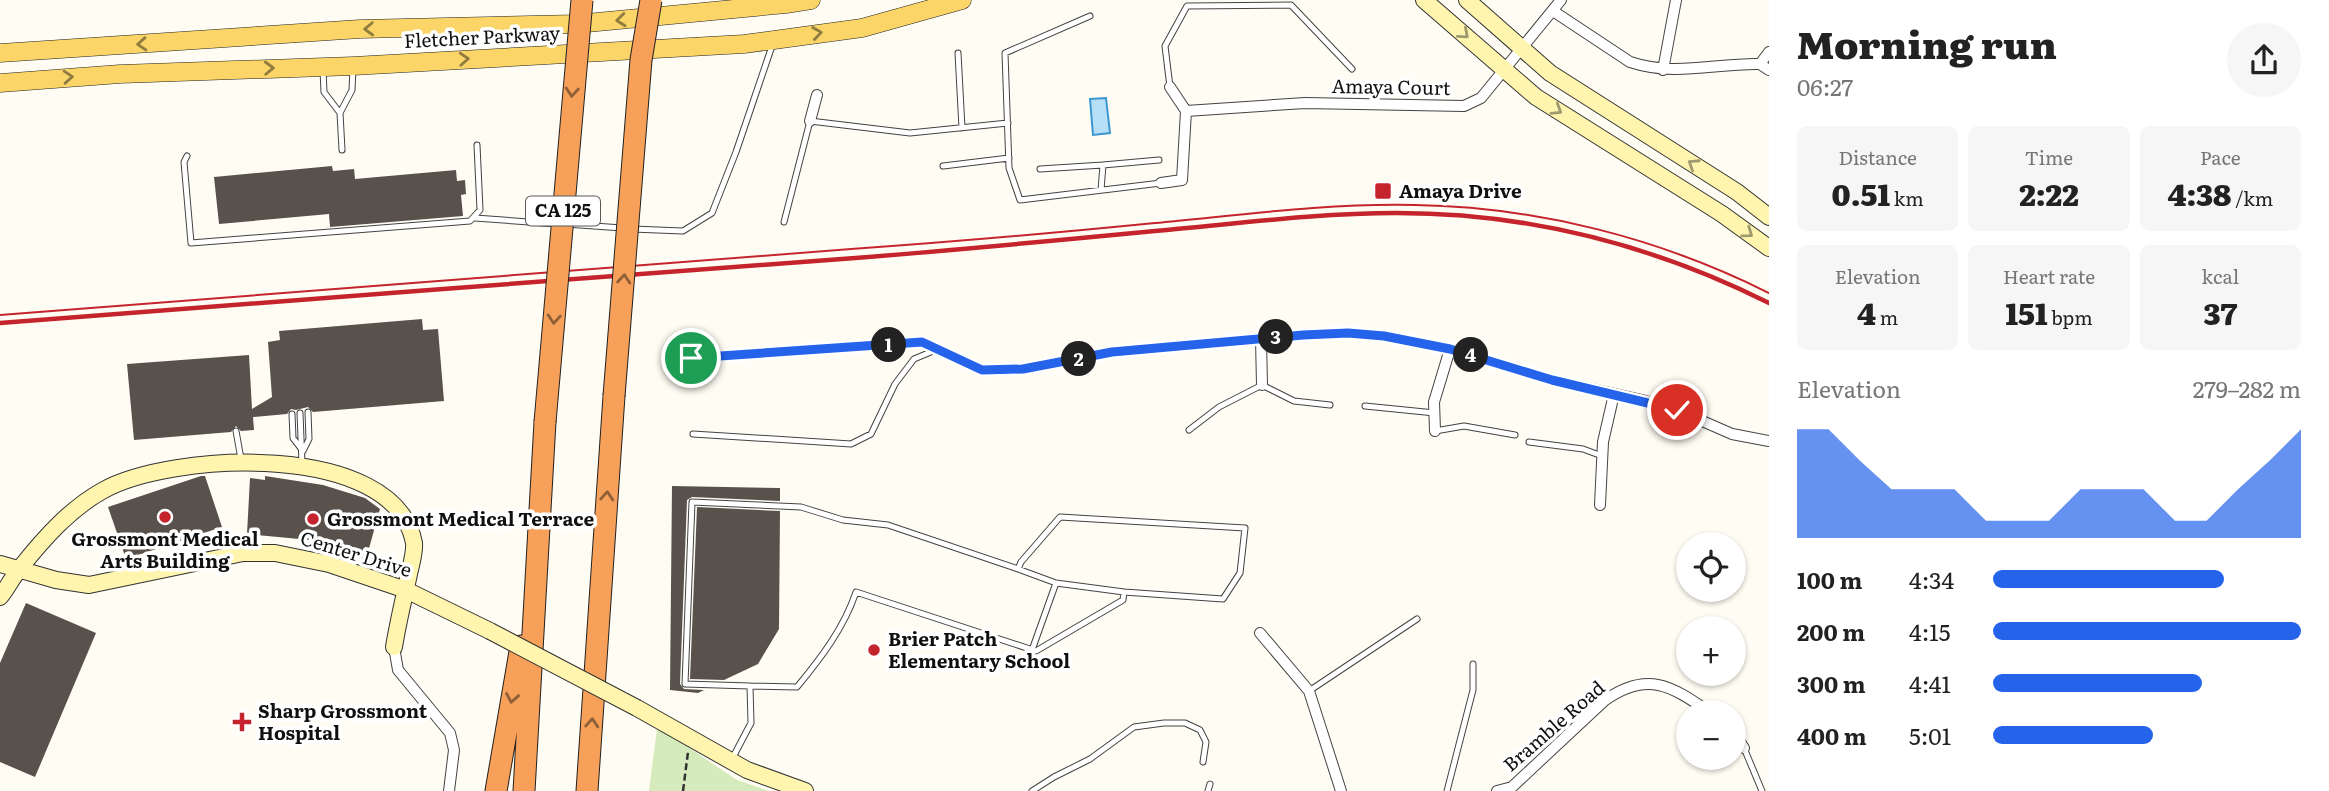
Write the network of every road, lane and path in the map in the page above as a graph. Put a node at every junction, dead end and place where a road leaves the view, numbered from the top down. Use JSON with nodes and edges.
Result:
{"nodes":[{"id":1,"x":582,"y":0,"type":"edge"},
{"id":2,"x":650,"y":0,"type":"edge"},
{"id":3,"x":811,"y":0,"type":"edge"},
{"id":4,"x":962,"y":0,"type":"edge"},
{"id":5,"x":1424,"y":0,"type":"edge"},
{"id":6,"x":1467,"y":0,"type":"edge"},
{"id":7,"x":1561,"y":0,"type":"edge"},
{"id":8,"x":1676,"y":0,"type":"edge"},
{"id":9,"x":1186,"y":3,"type":"edge"},
{"id":10,"x":1293,"y":3,"type":"edge"},
{"id":11,"x":1553,"y":12,"type":"junction"},
{"id":12,"x":1090,"y":16,"type":"dead end"},
{"id":13,"x":774,"y":39,"type":"junction"},
{"id":14,"x":1523,"y":49,"type":"junction"},
{"id":15,"x":1769,"y":52,"type":"edge"},
{"id":16,"x":0,"y":53,"type":"edge"},
{"id":17,"x":958,"y":53,"type":"dead end"},
{"id":18,"x":353,"y":66,"type":"junction"},
{"id":19,"x":322,"y":67,"type":"junction"},
{"id":20,"x":1765,"y":67,"type":"edge"},
{"id":21,"x":1352,"y":69,"type":"dead end"},
{"id":22,"x":1503,"y":69,"type":"junction"},
{"id":23,"x":1664,"y":70,"type":"junction"},
{"id":24,"x":0,"y":83,"type":"edge"},
{"id":25,"x":1170,"y":87,"type":"joint"},
{"id":26,"x":817,"y":95,"type":"dead end"},
{"id":27,"x":1186,"y":111,"type":"junction"},
{"id":28,"x":340,"y":113,"type":"junction"},
{"id":29,"x":810,"y":121,"type":"junction"},
{"id":30,"x":1008,"y":123,"type":"junction"},
{"id":31,"x":962,"y":128,"type":"junction"},
{"id":32,"x":477,"y":145,"type":"dead end"},
{"id":33,"x":342,"y":150,"type":"dead end"},
{"id":34,"x":187,"y":156,"type":"dead end"},
{"id":35,"x":1009,"y":158,"type":"junction"},
{"id":36,"x":1159,"y":160,"type":"dead end"},
{"id":37,"x":1103,"y":165,"type":"junction"},
{"id":38,"x":943,"y":166,"type":"dead end"},
{"id":39,"x":1040,"y":169,"type":"dead end"},
{"id":40,"x":1161,"y":183,"type":"joint"},
{"id":41,"x":1101,"y":190,"type":"junction"},
{"id":42,"x":1769,"y":217,"type":"edge"},
{"id":43,"x":475,"y":218,"type":"junction"},
{"id":44,"x":784,"y":222,"type":"dead end"},
{"id":45,"x":1769,"y":248,"type":"edge"},
{"id":46,"x":1261,"y":339,"type":"junction"},
{"id":47,"x":938,"y":349,"type":"junction"},
{"id":48,"x":1450,"y":349,"type":"junction"},
{"id":49,"x":691,"y":358,"type":"dead end"},
{"id":50,"x":982,"y":370,"type":"joint"},
{"id":51,"x":1262,"y":385,"type":"junction"},
{"id":52,"x":1614,"y":394,"type":"junction"},
{"id":53,"x":1330,"y":405,"type":"dead end"},
{"id":54,"x":1365,"y":406,"type":"dead end"},
{"id":55,"x":304,"y":413,"type":"dead end"},
{"id":56,"x":1435,"y":413,"type":"junction"},
{"id":57,"x":292,"y":414,"type":"dead end"},
{"id":58,"x":1189,"y":430,"type":"dead end"},
{"id":59,"x":236,"y":431,"type":"dead end"},
{"id":60,"x":1435,"y":431,"type":"joint"},
{"id":61,"x":693,"y":434,"type":"dead end"},
{"id":62,"x":1515,"y":435,"type":"dead end"},
{"id":63,"x":1769,"y":441,"type":"edge"},
{"id":64,"x":1529,"y":443,"type":"dead end"},
{"id":65,"x":1602,"y":456,"type":"junction"},
{"id":66,"x":302,"y":459,"type":"junction"},
{"id":67,"x":241,"y":463,"type":"junction"},
{"id":68,"x":1600,"y":505,"type":"dead end"},
{"id":69,"x":537,"y":558,"type":"junction"},
{"id":70,"x":0,"y":564,"type":"edge"},
{"id":71,"x":19,"y":569,"type":"junction"},
{"id":72,"x":1018,"y":569,"type":"junction"},
{"id":73,"x":1056,"y":583,"type":"junction"},
{"id":74,"x":405,"y":590,"type":"junction"},
{"id":75,"x":1125,"y":592,"type":"junction"},
{"id":76,"x":0,"y":597,"type":"edge"},
{"id":77,"x":1418,"y":619,"type":"dead end"},
{"id":78,"x":1260,"y":633,"type":"dead end"},
{"id":79,"x":394,"y":647,"type":"joint"},
{"id":80,"x":1032,"y":650,"type":"junction"},
{"id":81,"x":1473,"y":664,"type":"dead end"},
{"id":82,"x":750,"y":686,"type":"junction"},
{"id":83,"x":1309,"y":691,"type":"junction"},
{"id":84,"x":1693,"y":700,"type":"edge"},
{"id":85,"x":692,"y":738,"type":"junction"},
{"id":86,"x":1746,"y":753,"type":"edge"},
{"id":87,"x":730,"y":761,"type":"junction"},
{"id":88,"x":1203,"y":762,"type":"dead end"},
{"id":89,"x":1210,"y":784,"type":"dead end"},
{"id":90,"x":449,"y":791,"type":"edge"},
{"id":91,"x":496,"y":791,"type":"edge"},
{"id":92,"x":524,"y":791,"type":"edge"},
{"id":93,"x":587,"y":791,"type":"edge"},
{"id":94,"x":683,"y":791,"type":"edge"},
{"id":95,"x":805,"y":791,"type":"edge"},
{"id":96,"x":1032,"y":791,"type":"edge"},
{"id":97,"x":1208,"y":791,"type":"edge"},
{"id":98,"x":1341,"y":791,"type":"edge"},
{"id":99,"x":1447,"y":791,"type":"edge"},
{"id":100,"x":1497,"y":791,"type":"edge"},
{"id":101,"x":1762,"y":791,"type":"edge"}],
"edges":[{"from":1,"to":69,"type":"highway","number":"CA 125","one_way":true,"bridge":true},
{"from":93,"to":2,"type":"highway","number":"CA 125","one_way":true,"bridge":true},
{"from":3,"to":16,"type":"main road","name":"Fletcher Parkway","one_way":true},
{"from":13,"to":4,"type":"main road","name":"Fletcher Parkway","one_way":true},
{"from":5,"to":22,"type":"street","one_way":true},
{"from":6,"to":14,"type":"street"},
{"from":7,"to":11,"type":"street","name":"Amaya Court"},
{"from":8,"to":23,"type":"street"},
{"from":9,"to":10,"type":"lane"},
{"from":9,"to":25,"type":"lane"},
{"from":10,"to":21,"type":"lane"},
{"from":11,"to":14,"type":"street","name":"Amaya Court"},
{"from":11,"to":23,"type":"street"},
{"from":12,"to":30,"type":"lane"},
{"from":18,"to":13,"type":"main road","name":"Fletcher Parkway","one_way":true},
{"from":13,"to":43,"type":"lane"},
{"from":14,"to":22,"type":"street","name":"Amaya Court"},
{"from":42,"to":14,"type":"street","one_way":true},
{"from":15,"to":20,"type":"street"},
{"from":17,"to":31,"type":"lane"},
{"from":18,"to":19,"type":"main road","name":"Fletcher Parkway"},
{"from":18,"to":28,"type":"lane"},
{"from":24,"to":19,"type":"main road","name":"Fletcher Parkway","one_way":true},
{"from":19,"to":28,"type":"lane"},
{"from":20,"to":23,"type":"street"},
{"from":22,"to":27,"type":"street","name":"Amaya Court"},
{"from":22,"to":45,"type":"street","one_way":true},
{"from":25,"to":27,"type":"street"},
{"from":26,"to":29,"type":"street"},
{"from":27,"to":40,"type":"street"},
{"from":28,"to":33,"type":"lane"},
{"from":29,"to":31,"type":"lane"},
{"from":29,"to":44,"type":"lane"},
{"from":30,"to":31,"type":"lane"},
{"from":30,"to":35,"type":"lane"},
{"from":32,"to":43,"type":"lane"},
{"from":34,"to":43,"type":"lane"},
{"from":35,"to":38,"type":"lane"},
{"from":35,"to":41,"type":"lane"},
{"from":36,"to":37,"type":"lane"},
{"from":37,"to":39,"type":"lane"},
{"from":37,"to":41,"type":"lane"},
{"from":40,"to":41,"type":"lane"},
{"from":46,"to":48,"type":"street"},
{"from":46,"to":50,"type":"street"},
{"from":46,"to":51,"type":"street"},
{"from":47,"to":49,"type":"lane"},
{"from":47,"to":50,"type":"lane"},
{"from":47,"to":61,"type":"lane"},
{"from":48,"to":52,"type":"street"},
{"from":48,"to":56,"type":"street"},
{"from":51,"to":53,"type":"lane"},
{"from":51,"to":58,"type":"lane"},
{"from":52,"to":63,"type":"street"},
{"from":52,"to":65,"type":"street"},
{"from":54,"to":56,"type":"lane"},
{"from":55,"to":66,"type":"lane"},
{"from":56,"to":60,"type":"street"},
{"from":57,"to":66,"type":"lane"},
{"from":59,"to":67,"type":"lane"},
{"from":60,"to":62,"type":"lane"},
{"from":64,"to":65,"type":"lane"},
{"from":65,"to":68,"type":"street"},
{"from":66,"to":67,"type":"street"},
{"from":66,"to":74,"type":"street"},
{"from":67,"to":71,"type":"street"},
{"from":69,"to":91,"type":"highway","one_way":true},
{"from":69,"to":92,"type":"highway","number":"CA 125"},
{"from":70,"to":71,"type":"street","name":"Center Drive"},
{"from":71,"to":74,"type":"street","name":"Center Drive"},
{"from":71,"to":76,"type":"street"},
{"from":72,"to":73,"type":"lane"},
{"from":72,"to":75,"type":"lane"},
{"from":72,"to":82,"type":"lane"},
{"from":73,"to":75,"type":"lane"},
{"from":73,"to":80,"type":"lane"},
{"from":74,"to":79,"type":"street"},
{"from":74,"to":85,"type":"street","name":"Center Drive","bridge":true},
{"from":75,"to":80,"type":"lane"},
{"from":77,"to":83,"type":"lane"},
{"from":78,"to":83,"type":"street"},
{"from":79,"to":90,"type":"street"},
{"from":80,"to":82,"type":"lane"},
{"from":81,"to":99,"type":"lane"},
{"from":82,"to":87,"type":"lane"},
{"from":83,"to":98,"type":"street"},
{"from":84,"to":100,"type":"street","name":"Bramble Road"},
{"from":85,"to":87,"type":"street","name":"Center Drive"},
{"from":85,"to":94,"type":"path"},
{"from":86,"to":101,"type":"lane"},
{"from":87,"to":95,"type":"street","name":"Center Drive"},
{"from":88,"to":96,"type":"lane"},
{"from":89,"to":97,"type":"lane"}]}
